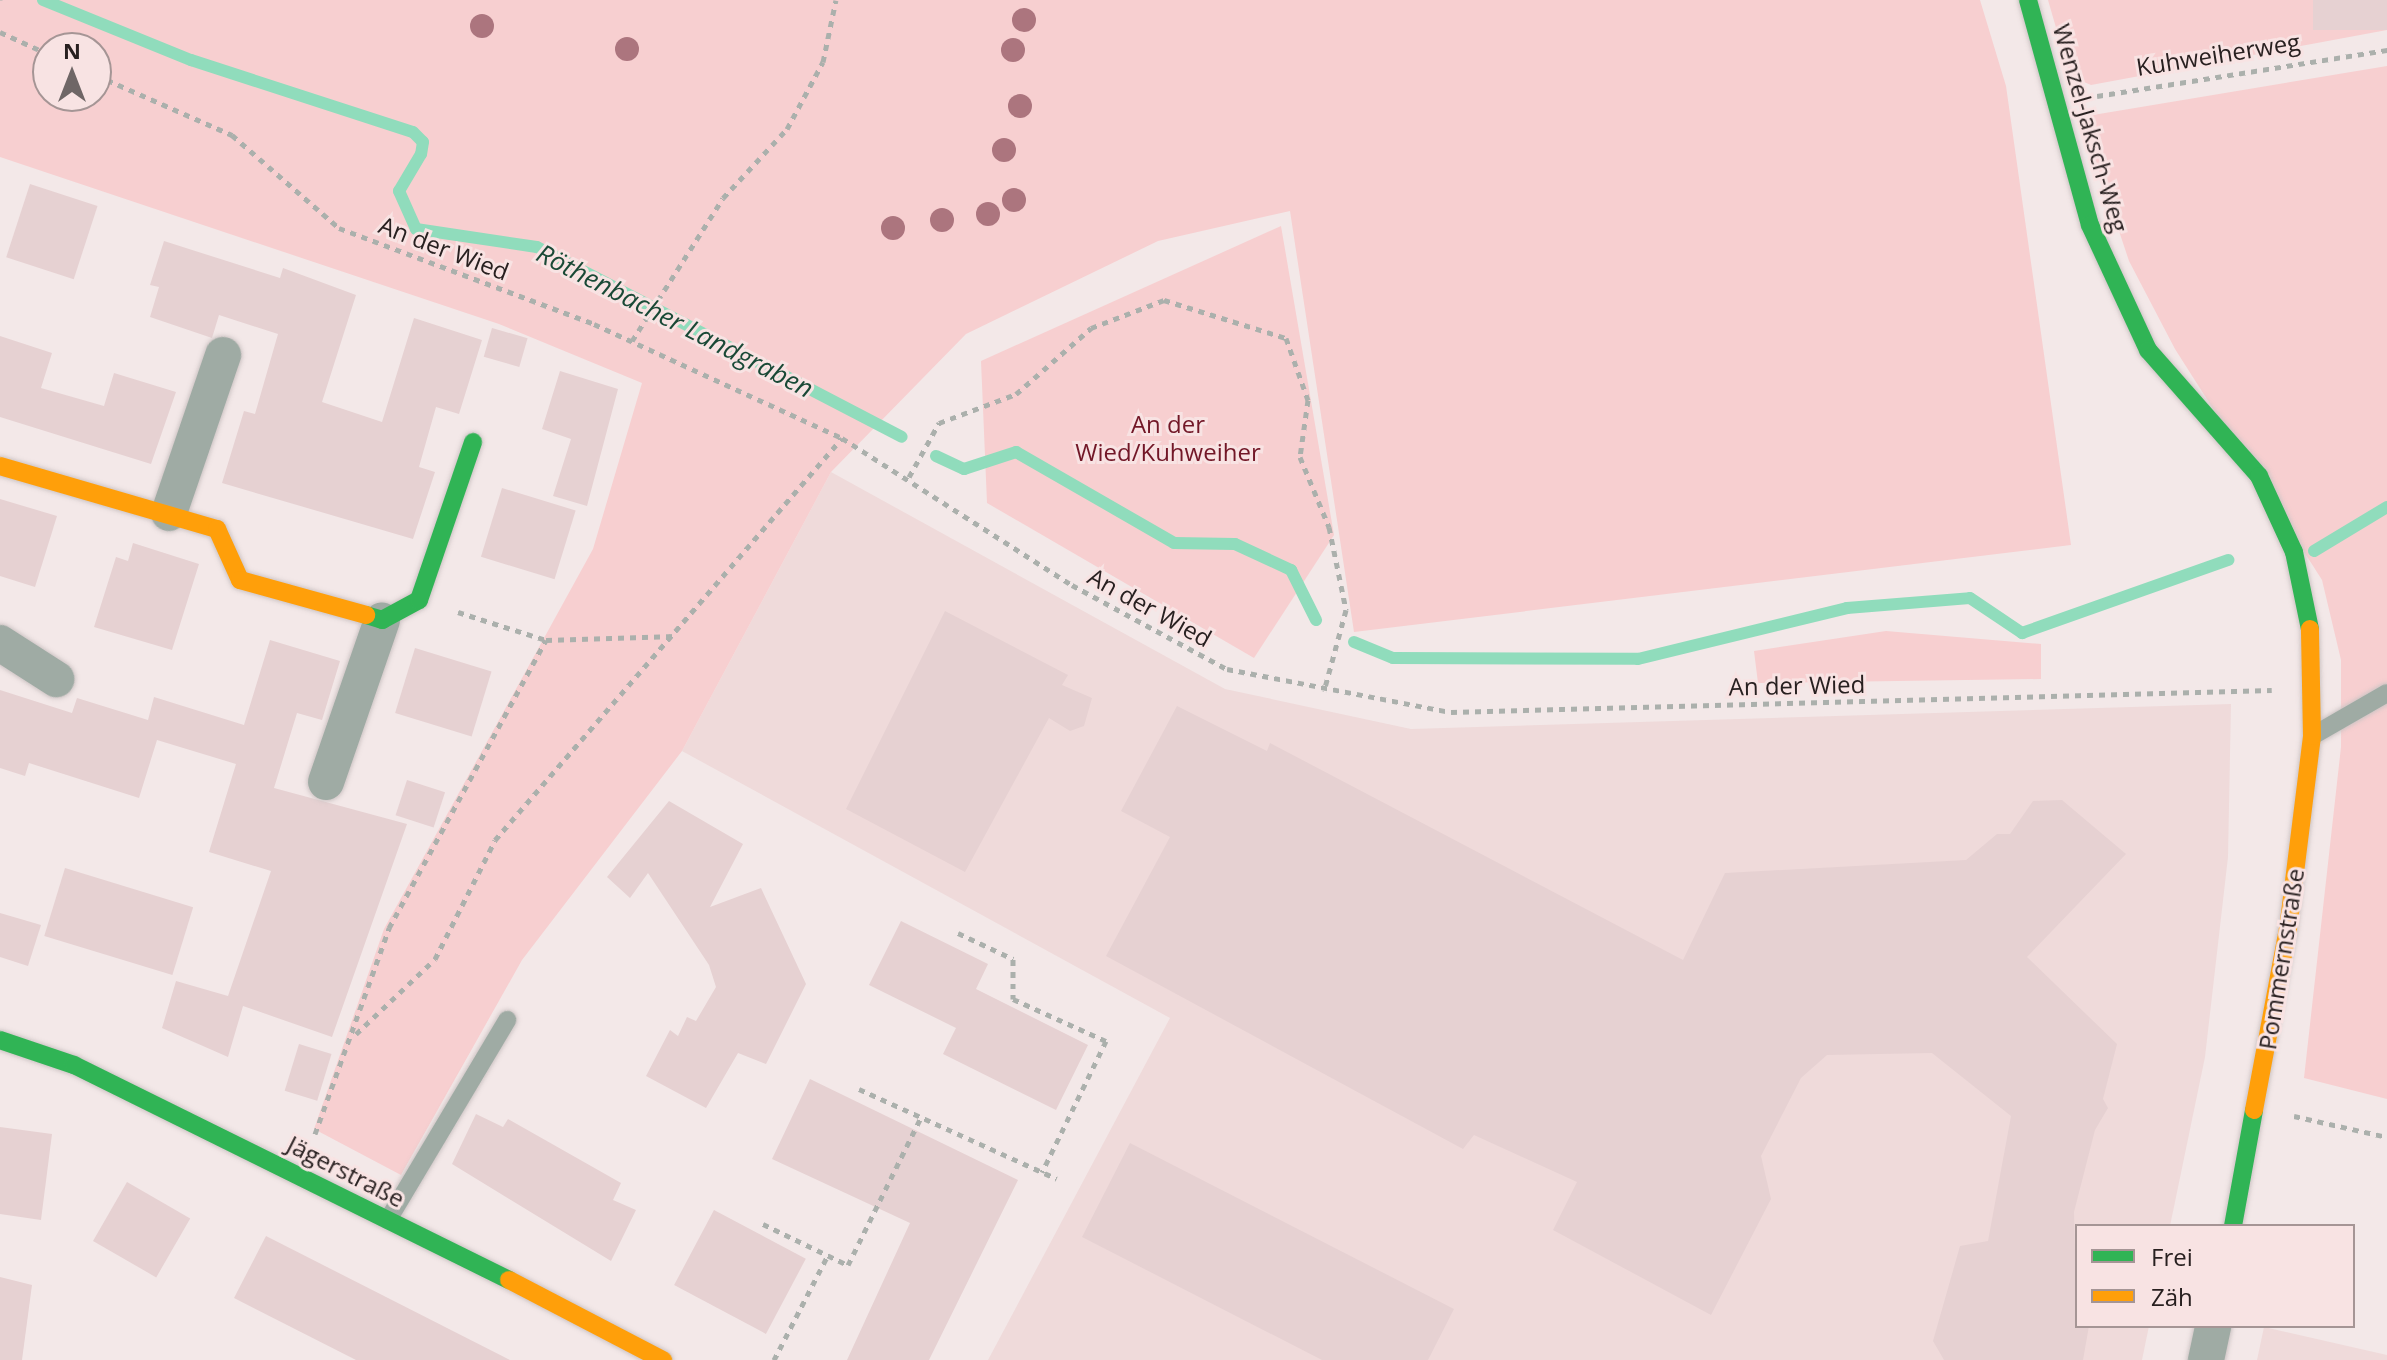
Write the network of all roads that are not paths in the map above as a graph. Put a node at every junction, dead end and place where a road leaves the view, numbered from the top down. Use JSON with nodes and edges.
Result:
{"nodes":[{"id":1,"x":2028,"y":0,"type":"edge"},
{"id":2,"x":223,"y":355,"type":"dead end"},
{"id":3,"x":473,"y":442,"type":"dead end"},
{"id":4,"x":0,"y":466,"type":"edge"},
{"id":5,"x":169,"y":513,"type":"junction"},
{"id":6,"x":382,"y":620,"type":"junction"},
{"id":7,"x":0,"y":643,"type":"edge"},
{"id":8,"x":56,"y":679,"type":"dead end"},
{"id":9,"x":2313,"y":689,"type":"joint"},
{"id":10,"x":2387,"y":693,"type":"edge"},
{"id":11,"x":2312,"y":736,"type":"junction"},
{"id":12,"x":326,"y":782,"type":"dead end"},
{"id":13,"x":507,"y":1020,"type":"dead end"},
{"id":14,"x":0,"y":1040,"type":"edge"},
{"id":15,"x":388,"y":1220,"type":"junction"},
{"id":16,"x":2233,"y":1224,"type":"edge"},
{"id":17,"x":2213,"y":1328,"type":"edge"},
{"id":18,"x":607,"y":1347,"type":"edge"},
{"id":19,"x":663,"y":1360,"type":"edge"},
{"id":20,"x":2206,"y":1360,"type":"edge"}],
"edges":[{"from":1,"to":9,"type":"street","name":"Wenzel-Jaksch-Weg"},
{"from":2,"to":5,"type":"street"},
{"from":3,"to":6,"type":"street"},
{"from":4,"to":5,"type":"street"},
{"from":5,"to":6,"type":"street"},
{"from":6,"to":12,"type":"street"},
{"from":7,"to":8,"type":"street"},
{"from":9,"to":11,"type":"street","name":"Pommernstraße"},
{"from":10,"to":11,"type":"lane"},
{"from":11,"to":16,"type":"street","name":"Pommernstraße"},
{"from":13,"to":15,"type":"lane"},
{"from":14,"to":15,"type":"street","name":"Jägerstraße"},
{"from":15,"to":18,"type":"street","name":"Jägerstraße"},
{"from":17,"to":20,"type":"street"},
{"from":18,"to":19,"type":"street","name":"Jägerstraße"}]}
